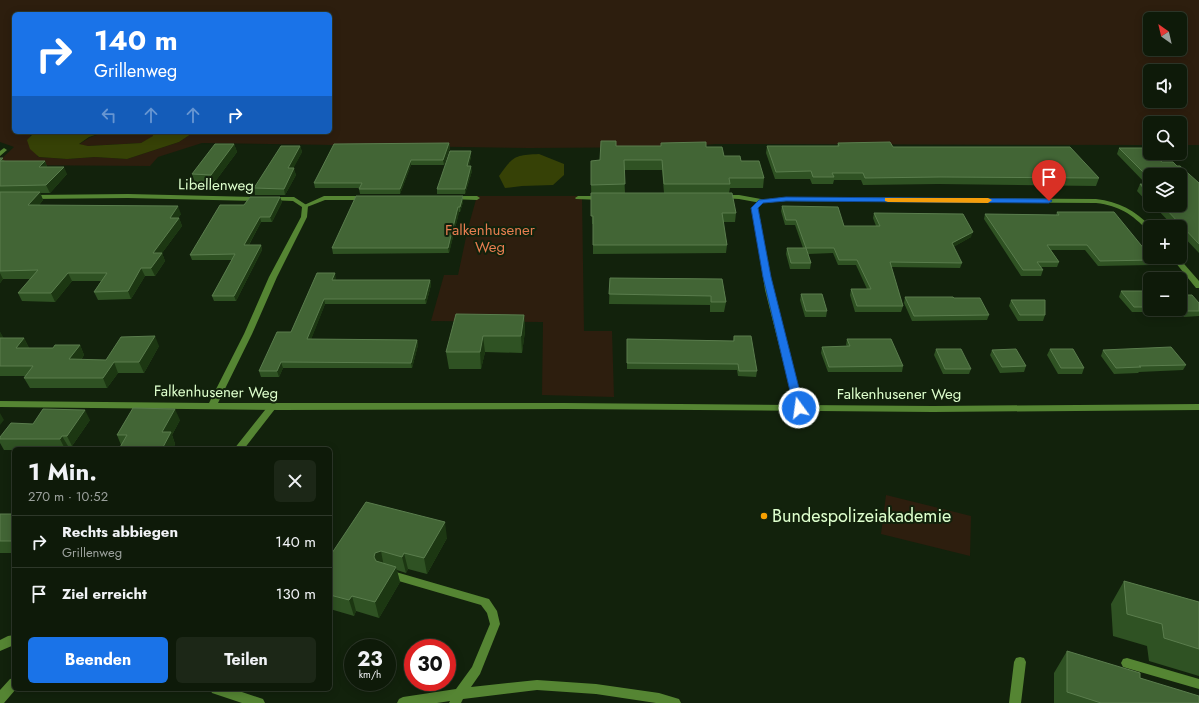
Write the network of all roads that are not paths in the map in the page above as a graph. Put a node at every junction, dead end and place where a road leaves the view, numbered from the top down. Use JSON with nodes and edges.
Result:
{"nodes":[{"id":1,"x":22,"y":197,"type":"edge"},
{"id":2,"x":371,"y":198,"type":"edge"},
{"id":3,"x":448,"y":198,"type":"edge"},
{"id":4,"x":477,"y":198,"type":"dead end"},
{"id":5,"x":578,"y":198,"type":"dead end"},
{"id":6,"x":608,"y":198,"type":"edge"},
{"id":7,"x":716,"y":198,"type":"edge"},
{"id":8,"x":761,"y":201,"type":"junction"},
{"id":9,"x":305,"y":206,"type":"junction"},
{"id":10,"x":1143,"y":223,"type":"edge"},
{"id":11,"x":1180,"y":264,"type":"edge"},
{"id":12,"x":1199,"y":286,"type":"edge"},
{"id":13,"x":0,"y":404,"type":"edge"},
{"id":14,"x":212,"y":406,"type":"junction"},
{"id":15,"x":272,"y":407,"type":"junction"},
{"id":16,"x":1199,"y":407,"type":"edge"},
{"id":17,"x":799,"y":408,"type":"junction"},
{"id":18,"x":241,"y":447,"type":"edge"},
{"id":19,"x":384,"y":572,"type":"edge"},
{"id":20,"x":12,"y":640,"type":"edge"},
{"id":21,"x":0,"y":646,"type":"edge"},
{"id":22,"x":1020,"y":662,"type":"dead end"},
{"id":23,"x":1127,"y":663,"type":"dead end"},
{"id":24,"x":1199,"y":684,"type":"edge"},
{"id":25,"x":12,"y":685,"type":"edge"},
{"id":26,"x":222,"y":691,"type":"edge"},
{"id":27,"x":457,"y":698,"type":"edge"},
{"id":28,"x":0,"y":699,"type":"edge"},
{"id":29,"x":259,"y":703,"type":"edge"},
{"id":30,"x":402,"y":703,"type":"edge"},
{"id":31,"x":675,"y":703,"type":"edge"},
{"id":32,"x":1015,"y":703,"type":"edge"}],
"edges":[{"from":1,"to":9,"type":"street","name":"Libellenweg"},
{"from":2,"to":9,"type":"street"},
{"from":3,"to":4,"type":"street"},
{"from":5,"to":6,"type":"street"},
{"from":7,"to":8,"type":"street"},
{"from":8,"to":10,"type":"street"},
{"from":8,"to":17,"type":"street"},
{"from":9,"to":14,"type":"street"},
{"from":11,"to":12,"type":"street"},
{"from":13,"to":14,"type":"street","name":"Falkenhusener Weg"},
{"from":14,"to":15,"type":"street","name":"Falkenhusener Weg"},
{"from":15,"to":17,"type":"street","name":"Falkenhusener Weg"},
{"from":15,"to":18,"type":"street"},
{"from":16,"to":17,"type":"street","name":"Falkenhusener Weg"},
{"from":19,"to":27,"type":"street"},
{"from":20,"to":21,"type":"street"},
{"from":22,"to":32,"type":"street"},
{"from":23,"to":24,"type":"street"},
{"from":25,"to":28,"type":"street"},
{"from":26,"to":29,"type":"street"},
{"from":27,"to":30,"type":"street"},
{"from":27,"to":31,"type":"street"}]}
